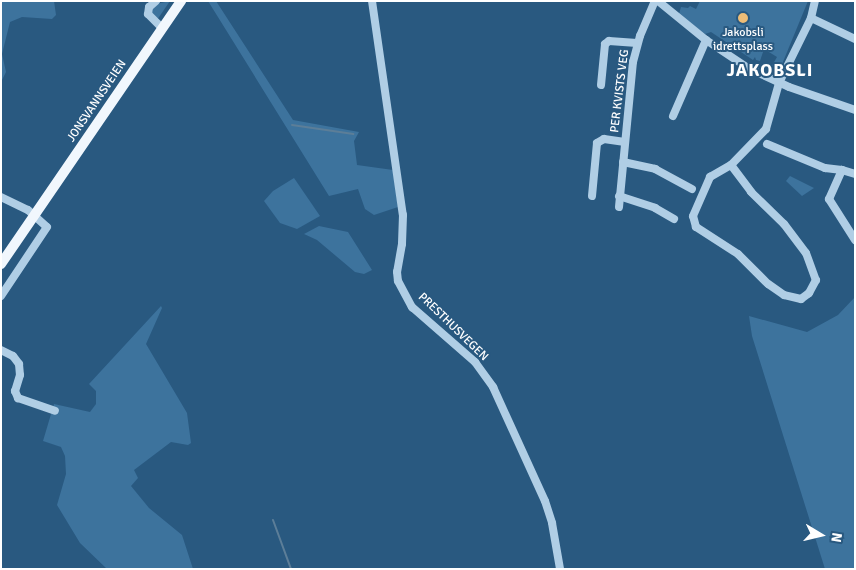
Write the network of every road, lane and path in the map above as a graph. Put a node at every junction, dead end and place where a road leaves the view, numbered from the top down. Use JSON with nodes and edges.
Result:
{"nodes":[{"id":1,"x":156,"y":1,"type":"edge"},
{"id":2,"x":181,"y":1,"type":"edge"},
{"id":3,"x":372,"y":1,"type":"edge"},
{"id":4,"x":656,"y":1,"type":"edge"},
{"id":5,"x":815,"y":1,"type":"edge"},
{"id":6,"x":811,"y":18,"type":"junction"},
{"id":7,"x":162,"y":28,"type":"junction"},
{"id":8,"x":855,"y":39,"type":"edge"},
{"id":9,"x":706,"y":40,"type":"junction"},
{"id":10,"x":637,"y":43,"type":"junction"},
{"id":11,"x":779,"y":83,"type":"junction"},
{"id":12,"x":601,"y":85,"type":"dead end"},
{"id":13,"x":855,"y":110,"type":"edge"},
{"id":14,"x":673,"y":116,"type":"dead end"},
{"id":15,"x":625,"y":142,"type":"junction"},
{"id":16,"x":767,"y":144,"type":"dead end"},
{"id":17,"x":623,"y":162,"type":"junction"},
{"id":18,"x":731,"y":165,"type":"junction"},
{"id":19,"x":842,"y":170,"type":"junction"},
{"id":20,"x":855,"y":174,"type":"edge"},
{"id":21,"x":692,"y":190,"type":"dead end"},
{"id":22,"x":592,"y":196,"type":"dead end"},
{"id":23,"x":619,"y":196,"type":"junction"},
{"id":24,"x":1,"y":197,"type":"edge"},
{"id":25,"x":619,"y":207,"type":"dead end"},
{"id":26,"x":34,"y":215,"type":"junction"},
{"id":27,"x":674,"y":219,"type":"dead end"},
{"id":28,"x":855,"y":240,"type":"edge"},
{"id":29,"x":1,"y":264,"type":"edge"},
{"id":30,"x":1,"y":296,"type":"edge"},
{"id":31,"x":1,"y":350,"type":"edge"},
{"id":32,"x":55,"y":412,"type":"dead end"},
{"id":33,"x":560,"y":569,"type":"edge"}],
"edges":[{"from":1,"to":7,"type":"street"},
{"from":2,"to":7,"type":"main road","name":"JONSVANNSVEIEN"},
{"from":3,"to":33,"type":"street","name":"PRESTHUSVEGEN"},
{"from":4,"to":9,"type":"street"},
{"from":4,"to":10,"type":"street","name":"PER KVISTS VEG"},
{"from":5,"to":6,"type":"street"},
{"from":6,"to":8,"type":"street"},
{"from":6,"to":11,"type":"street"},
{"from":7,"to":26,"type":"main road","name":"JONSVANNSVEIEN"},
{"from":9,"to":11,"type":"street"},
{"from":9,"to":14,"type":"street"},
{"from":10,"to":12,"type":"street","name":"PER KVISTS VEG"},
{"from":10,"to":15,"type":"street","name":"PER KVISTS VEG"},
{"from":11,"to":13,"type":"street"},
{"from":11,"to":18,"type":"street"},
{"from":15,"to":17,"type":"street","name":"PER KVISTS VEG"},
{"from":15,"to":22,"type":"street","name":"PER KVISTS VEG"},
{"from":16,"to":19,"type":"street"},
{"from":17,"to":21,"type":"street"},
{"from":17,"to":23,"type":"street","name":"PER KVISTS VEG"},
{"from":18,"to":18,"type":"street"},
{"from":19,"to":20,"type":"street"},
{"from":19,"to":28,"type":"street"},
{"from":23,"to":25,"type":"street","name":"PER KVISTS VEG"},
{"from":23,"to":27,"type":"street"},
{"from":24,"to":26,"type":"street"},
{"from":26,"to":29,"type":"main road","name":"JONSVANNSVEIEN"},
{"from":26,"to":30,"type":"street"},
{"from":31,"to":32,"type":"street"}]}
